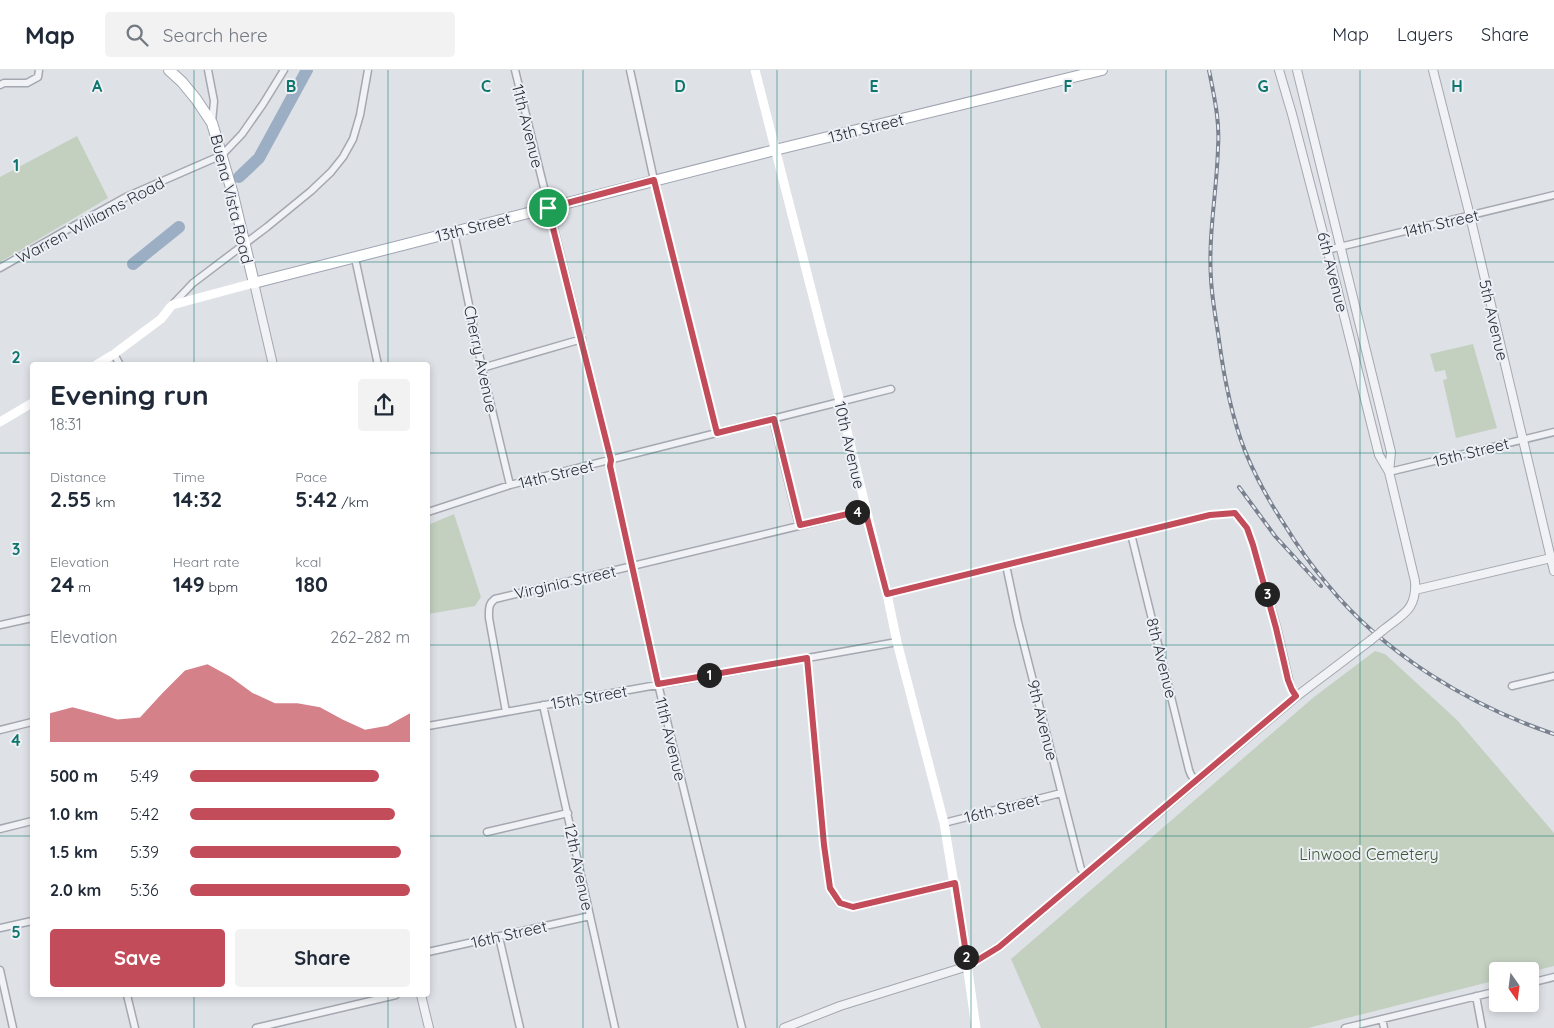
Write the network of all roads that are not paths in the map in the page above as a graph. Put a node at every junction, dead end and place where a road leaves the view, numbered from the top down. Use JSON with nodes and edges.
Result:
{"nodes":[{"id":1,"x":39,"y":70,"type":"edge"},
{"id":2,"x":168,"y":70,"type":"edge"},
{"id":3,"x":208,"y":70,"type":"edge"},
{"id":4,"x":284,"y":70,"type":"edge"},
{"id":5,"x":368,"y":70,"type":"edge"},
{"id":6,"x":515,"y":70,"type":"edge"},
{"id":7,"x":630,"y":70,"type":"edge"},
{"id":8,"x":755,"y":70,"type":"edge"},
{"id":9,"x":1102,"y":70,"type":"edge"},
{"id":10,"x":1279,"y":70,"type":"edge"},
{"id":11,"x":1297,"y":70,"type":"edge"},
{"id":12,"x":1433,"y":70,"type":"edge"},
{"id":13,"x":0,"y":85,"type":"edge"},
{"id":14,"x":212,"y":123,"type":"junction"},
{"id":15,"x":775,"y":150,"type":"junction"},
{"id":16,"x":222,"y":155,"type":"junction"},
{"id":17,"x":654,"y":180,"type":"junction"},
{"id":18,"x":1554,"y":195,"type":"edge"},
{"id":19,"x":548,"y":208,"type":"junction"},
{"id":20,"x":1470,"y":216,"type":"junction"},
{"id":21,"x":454,"y":232,"type":"junction"},
{"id":22,"x":243,"y":244,"type":"junction"},
{"id":23,"x":1340,"y":247,"type":"junction"},
{"id":24,"x":1327,"y":250,"type":"junction"},
{"id":25,"x":355,"y":258,"type":"junction"},
{"id":26,"x":0,"y":268,"type":"edge"},
{"id":27,"x":254,"y":283,"type":"junction"},
{"id":28,"x":172,"y":304,"type":"junction"},
{"id":29,"x":582,"y":339,"type":"junction"},
{"id":30,"x":114,"y":354,"type":"junction"},
{"id":31,"x":101,"y":362,"type":"edge"},
{"id":32,"x":118,"y":362,"type":"edge"},
{"id":33,"x":272,"y":362,"type":"edge"},
{"id":34,"x":377,"y":362,"type":"edge"},
{"id":35,"x":482,"y":368,"type":"junction"},
{"id":36,"x":891,"y":389,"type":"dead end"},
{"id":37,"x":840,"y":402,"type":"junction"},
{"id":38,"x":30,"y":404,"type":"edge"},
{"id":39,"x":774,"y":419,"type":"junction"},
{"id":40,"x":0,"y":422,"type":"edge"},
{"id":41,"x":1554,"y":432,"type":"edge"},
{"id":42,"x":717,"y":433,"type":"junction"},
{"id":43,"x":1522,"y":440,"type":"junction"},
{"id":44,"x":611,"y":460,"type":"junction"},
{"id":45,"x":1389,"y":472,"type":"junction"},
{"id":46,"x":510,"y":485,"type":"junction"},
{"id":47,"x":865,"y":510,"type":"junction"},
{"id":48,"x":430,"y":511,"type":"edge"},
{"id":49,"x":800,"y":525,"type":"junction"},
{"id":50,"x":1132,"y":534,"type":"junction"},
{"id":51,"x":1551,"y":558,"type":"junction"},
{"id":52,"x":1006,"y":565,"type":"junction"},
{"id":53,"x":632,"y":566,"type":"junction"},
{"id":54,"x":1554,"y":571,"type":"edge"},
{"id":55,"x":1415,"y":590,"type":"junction"},
{"id":56,"x":887,"y":594,"type":"junction"},
{"id":57,"x":30,"y":618,"type":"edge"},
{"id":58,"x":0,"y":625,"type":"edge"},
{"id":59,"x":897,"y":642,"type":"junction"},
{"id":60,"x":807,"y":658,"type":"junction"},
{"id":61,"x":1554,"y":676,"type":"edge"},
{"id":62,"x":658,"y":684,"type":"junction"},
{"id":63,"x":1512,"y":686,"type":"dead end"},
{"id":64,"x":1296,"y":696,"type":"junction"},
{"id":65,"x":543,"y":705,"type":"junction"},
{"id":66,"x":506,"y":712,"type":"junction"},
{"id":67,"x":30,"y":722,"type":"edge"},
{"id":68,"x":430,"y":726,"type":"edge"},
{"id":69,"x":0,"y":730,"type":"edge"},
{"id":70,"x":1196,"y":781,"type":"junction"},
{"id":71,"x":1061,"y":793,"type":"junction"},
{"id":72,"x":568,"y":813,"type":"junction"},
{"id":73,"x":30,"y":822,"type":"edge"},
{"id":74,"x":944,"y":823,"type":"junction"},
{"id":75,"x":0,"y":829,"type":"edge"},
{"id":76,"x":487,"y":832,"type":"dead end"},
{"id":77,"x":1086,"y":874,"type":"junction"},
{"id":78,"x":955,"y":883,"type":"junction"},
{"id":79,"x":590,"y":916,"type":"junction"},
{"id":80,"x":30,"y":921,"type":"edge"},
{"id":81,"x":0,"y":928,"type":"edge"},
{"id":82,"x":499,"y":937,"type":"junction"},
{"id":83,"x":430,"y":952,"type":"edge"},
{"id":84,"x":968,"y":966,"type":"junction"},
{"id":85,"x":0,"y":970,"type":"edge"},
{"id":86,"x":1554,"y":978,"type":"edge"},
{"id":87,"x":1539,"y":981,"type":"edge"},
{"id":88,"x":1489,"y":993,"type":"edge"},
{"id":89,"x":1476,"y":996,"type":"junction"},
{"id":90,"x":128,"y":997,"type":"edge"},
{"id":91,"x":388,"y":997,"type":"edge"},
{"id":92,"x":421,"y":997,"type":"edge"},
{"id":93,"x":1382,"y":1020,"type":"junction"},
{"id":94,"x":13,"y":1028,"type":"edge"},
{"id":95,"x":135,"y":1028,"type":"edge"},
{"id":96,"x":256,"y":1028,"type":"edge"},
{"id":97,"x":429,"y":1028,"type":"edge"},
{"id":98,"x":520,"y":1028,"type":"edge"},
{"id":99,"x":615,"y":1028,"type":"edge"},
{"id":100,"x":742,"y":1028,"type":"edge"},
{"id":101,"x":784,"y":1028,"type":"edge"},
{"id":102,"x":976,"y":1028,"type":"edge"},
{"id":103,"x":1345,"y":1028,"type":"edge"},
{"id":104,"x":1384,"y":1028,"type":"edge"},
{"id":105,"x":1482,"y":1028,"type":"edge"}],
"edges":[{"from":1,"to":13,"type":"street"},
{"from":2,"to":14,"type":"main road","name":"Buena Vista Road"},
{"from":3,"to":14,"type":"street"},
{"from":4,"to":16,"type":"street","name":"Warren Williams Road"},
{"from":5,"to":22,"type":"street"},
{"from":6,"to":19,"type":"street","name":"11th Avenue"},
{"from":7,"to":17,"type":"street"},
{"from":8,"to":15,"type":"main road","name":"10th Avenue"},
{"from":9,"to":15,"type":"main road","name":"13th Street"},
{"from":10,"to":24,"type":"street","name":"6th Avenue"},
{"from":11,"to":23,"type":"street","name":"6th Avenue"},
{"from":12,"to":20,"type":"street","name":"5th Avenue"},
{"from":14,"to":16,"type":"main road","name":"Buena Vista Road"},
{"from":15,"to":17,"type":"main road","name":"13th Street"},
{"from":15,"to":37,"type":"main road","name":"10th Avenue"},
{"from":16,"to":22,"type":"main road","name":"Buena Vista Road"},
{"from":16,"to":26,"type":"street","name":"Warren Williams Road"},
{"from":17,"to":19,"type":"main road","name":"13th Street"},
{"from":17,"to":42,"type":"street"},
{"from":18,"to":20,"type":"street","name":"14th Street"},
{"from":19,"to":21,"type":"main road","name":"13th Street"},
{"from":19,"to":29,"type":"street","name":"11th Avenue"},
{"from":20,"to":23,"type":"street","name":"14th Street"},
{"from":20,"to":43,"type":"street","name":"5th Avenue"},
{"from":21,"to":25,"type":"main road","name":"13th Street"},
{"from":21,"to":35,"type":"street","name":"Cherry Avenue"},
{"from":22,"to":27,"type":"main road","name":"Buena Vista Road"},
{"from":22,"to":28,"type":"street"},
{"from":23,"to":24,"type":"street","name":"14th Street"},
{"from":23,"to":45,"type":"street","name":"6th Avenue"},
{"from":24,"to":45,"type":"street","name":"6th Avenue"},
{"from":25,"to":27,"type":"main road","name":"13th Street"},
{"from":25,"to":34,"type":"street"},
{"from":27,"to":28,"type":"main road","name":"13th Street"},
{"from":27,"to":33,"type":"street"},
{"from":28,"to":30,"type":"main road"},
{"from":29,"to":35,"type":"street"},
{"from":29,"to":44,"type":"street","name":"11th Avenue"},
{"from":30,"to":31,"type":"main road"},
{"from":30,"to":32,"type":"street"},
{"from":35,"to":46,"type":"street","name":"Cherry Avenue"},
{"from":36,"to":37,"type":"street","name":"14th Street"},
{"from":37,"to":39,"type":"street","name":"14th Street"},
{"from":37,"to":47,"type":"main road","name":"10th Avenue"},
{"from":38,"to":40,"type":"main road"},
{"from":39,"to":42,"type":"street","name":"14th Street"},
{"from":39,"to":49,"type":"street"},
{"from":41,"to":43,"type":"street","name":"15th Street"},
{"from":42,"to":44,"type":"street","name":"14th Street"},
{"from":43,"to":45,"type":"street","name":"15th Street"},
{"from":43,"to":51,"type":"street","name":"5th Avenue"},
{"from":44,"to":46,"type":"street","name":"14th Street"},
{"from":44,"to":53,"type":"street","name":"11th Avenue"},
{"from":45,"to":55,"type":"street","name":"6th Avenue"},
{"from":46,"to":48,"type":"street","name":"14th Street"},
{"from":47,"to":49,"type":"street","name":"Virginia Street"},
{"from":47,"to":56,"type":"main road","name":"10th Avenue"},
{"from":49,"to":53,"type":"street","name":"Virginia Street"},
{"from":50,"to":52,"type":"street"},
{"from":50,"to":64,"type":"street"},
{"from":50,"to":70,"type":"street","name":"8th Avenue"},
{"from":51,"to":54,"type":"street","name":"5th Avenue"},
{"from":51,"to":55,"type":"street"},
{"from":52,"to":56,"type":"street"},
{"from":52,"to":71,"type":"street","name":"9th Avenue"},
{"from":53,"to":62,"type":"street","name":"11th Avenue"},
{"from":53,"to":66,"type":"street","name":"Virginia Street"},
{"from":55,"to":64,"type":"street","bridge":true},
{"from":56,"to":59,"type":"main road","name":"10th Avenue"},
{"from":57,"to":58,"type":"street"},
{"from":59,"to":60,"type":"street","name":"15th Street"},
{"from":59,"to":74,"type":"main road","name":"10th Avenue"},
{"from":60,"to":62,"type":"street","name":"15th Street"},
{"from":60,"to":78,"type":"street"},
{"from":61,"to":63,"type":"street"},
{"from":62,"to":65,"type":"street","name":"15th Street"},
{"from":62,"to":100,"type":"street","name":"11th Avenue"},
{"from":64,"to":70,"type":"street"},
{"from":65,"to":66,"type":"street","name":"15th Street"},
{"from":65,"to":72,"type":"street","name":"12th Avenue"},
{"from":66,"to":68,"type":"street","name":"15th Street"},
{"from":67,"to":69,"type":"street"},
{"from":70,"to":77,"type":"street"},
{"from":71,"to":74,"type":"street","name":"16th Street"},
{"from":71,"to":77,"type":"street","name":"9th Avenue"},
{"from":72,"to":76,"type":"street"},
{"from":72,"to":79,"type":"street","name":"12th Avenue"},
{"from":73,"to":75,"type":"street"},
{"from":74,"to":78,"type":"main road","name":"10th Avenue"},
{"from":77,"to":84,"type":"street"},
{"from":78,"to":84,"type":"main road","name":"10th Avenue"},
{"from":79,"to":82,"type":"street","name":"16th Street"},
{"from":79,"to":99,"type":"street","name":"12th Avenue"},
{"from":80,"to":81,"type":"street"},
{"from":82,"to":83,"type":"street","name":"16th Street"},
{"from":82,"to":98,"type":"street"},
{"from":84,"to":101,"type":"street"},
{"from":84,"to":102,"type":"main road","name":"10th Avenue"},
{"from":85,"to":94,"type":"street"},
{"from":86,"to":87,"type":"street"},
{"from":88,"to":89,"type":"street"},
{"from":89,"to":93,"type":"street"},
{"from":89,"to":105,"type":"street"},
{"from":90,"to":95,"type":"street"},
{"from":91,"to":96,"type":"street"},
{"from":92,"to":97,"type":"street"},
{"from":93,"to":103,"type":"street"},
{"from":93,"to":104,"type":"street"}]}
